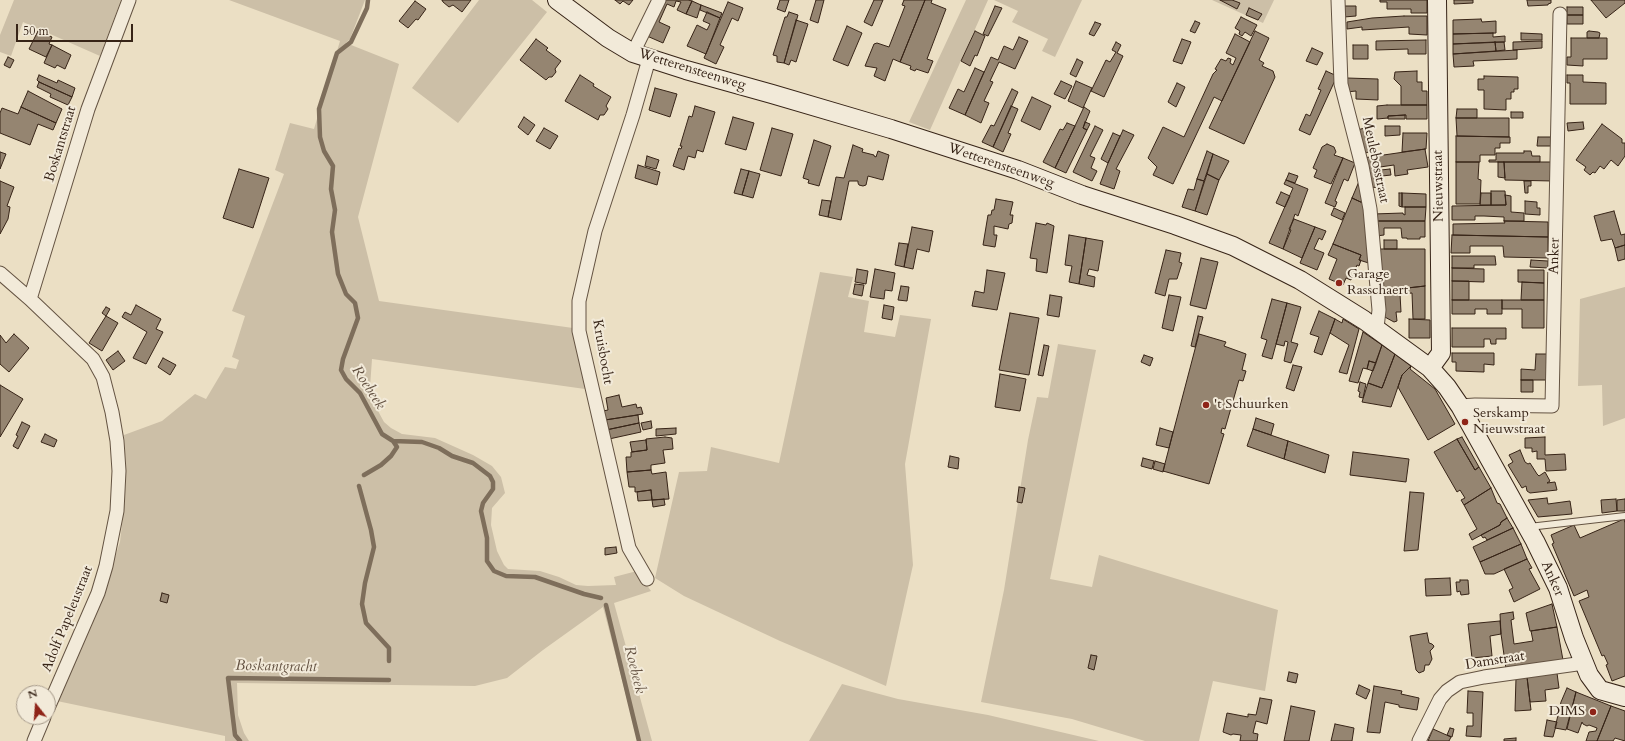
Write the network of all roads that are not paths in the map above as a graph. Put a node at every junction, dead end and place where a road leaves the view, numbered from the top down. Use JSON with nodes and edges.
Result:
{"nodes":[{"id":1,"x":129,"y":0,"type":"edge"},
{"id":2,"x":557,"y":0,"type":"edge"},
{"id":3,"x":659,"y":0,"type":"edge"},
{"id":4,"x":1338,"y":0,"type":"edge"},
{"id":5,"x":1437,"y":0,"type":"edge"},
{"id":6,"x":1560,"y":14,"type":"dead end"},
{"id":7,"x":641,"y":56,"type":"junction"},
{"id":8,"x":0,"y":273,"type":"edge"},
{"id":9,"x":30,"y":300,"type":"junction"},
{"id":10,"x":1377,"y":328,"type":"junction"},
{"id":11,"x":1430,"y":368,"type":"junction"},
{"id":12,"x":1460,"y":406,"type":"junction"},
{"id":13,"x":1625,"y":516,"type":"edge"},
{"id":14,"x":1528,"y":527,"type":"junction"},
{"id":15,"x":647,"y":580,"type":"dead end"},
{"id":16,"x":1584,"y":663,"type":"junction"},
{"id":17,"x":56,"y":690,"type":"edge"},
{"id":18,"x":1625,"y":697,"type":"edge"},
{"id":19,"x":41,"y":725,"type":"edge"},
{"id":20,"x":34,"y":741,"type":"edge"},
{"id":21,"x":1420,"y":741,"type":"edge"}],
"edges":[{"from":1,"to":9,"type":"street","name":"Boskantstraat"},
{"from":2,"to":7,"type":"street","name":"Wetterensteenweg"},
{"from":3,"to":7,"type":"street","name":"Kruisbocht"},
{"from":4,"to":10,"type":"street","name":"Meulebosstraat"},
{"from":5,"to":11,"type":"street","name":"Nieuwstraat"},
{"from":6,"to":12,"type":"street","name":"Anker"},
{"from":7,"to":10,"type":"street","name":"Wetterensteenweg"},
{"from":7,"to":15,"type":"street","name":"Kruisbocht"},
{"from":8,"to":9,"type":"street","name":"Adolf Papeleustraat"},
{"from":9,"to":17,"type":"street","name":"Adolf Papeleustraat"},
{"from":10,"to":11,"type":"street","name":"Wetterensteenweg"},
{"from":11,"to":12,"type":"street","name":"Anker"},
{"from":12,"to":14,"type":"street","name":"Anker"},
{"from":13,"to":14,"type":"lane"},
{"from":14,"to":16,"type":"street","name":"Anker"},
{"from":16,"to":18,"type":"street","name":"Anker"},
{"from":16,"to":21,"type":"street","name":"Damstraat"},
{"from":19,"to":20,"type":"street"}]}
